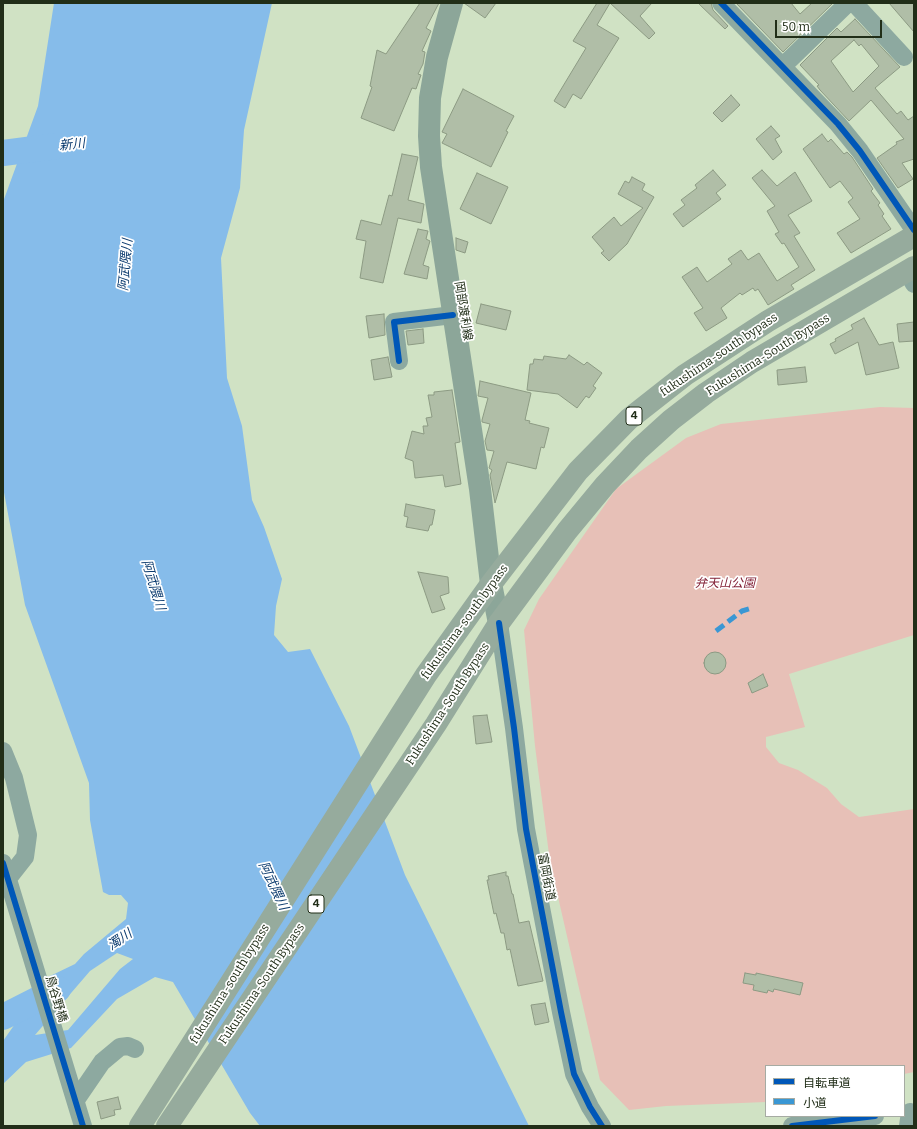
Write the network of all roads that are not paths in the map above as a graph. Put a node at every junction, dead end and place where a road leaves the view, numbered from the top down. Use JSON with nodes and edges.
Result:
{"nodes":[{"id":1,"x":452,"y":3,"type":"edge"},
{"id":2,"x":721,"y":3,"type":"edge"},
{"id":3,"x":848,"y":3,"type":"edge"},
{"id":4,"x":854,"y":3,"type":"edge"},
{"id":5,"x":904,"y":57,"type":"dead end"},
{"id":6,"x":783,"y":66,"type":"junction"},
{"id":7,"x":914,"y":230,"type":"edge"},
{"id":8,"x":914,"y":236,"type":"edge"},
{"id":9,"x":912,"y":274,"type":"edge"},
{"id":10,"x":453,"y":315,"type":"junction"},
{"id":11,"x":399,"y":361,"type":"dead end"},
{"id":12,"x":491,"y":584,"type":"junction"},
{"id":13,"x":499,"y":624,"type":"junction"},
{"id":14,"x":3,"y":751,"type":"edge"},
{"id":15,"x":5,"y":875,"type":"edge"},
{"id":16,"x":135,"y":1049,"type":"dead end"},
{"id":17,"x":76,"y":1100,"type":"junction"},
{"id":18,"x":867,"y":1117,"type":"edge"},
{"id":19,"x":171,"y":1120,"type":"edge"},
{"id":20,"x":79,"y":1125,"type":"edge"},
{"id":21,"x":140,"y":1126,"type":"edge"},
{"id":22,"x":602,"y":1126,"type":"edge"},
{"id":23,"x":792,"y":1126,"type":"edge"}],
"edges":[{"from":1,"to":10,"type":"main road","name":"岡部渡利線"},
{"from":2,"to":6,"type":"street"},
{"from":3,"to":6,"type":"street"},
{"from":4,"to":5,"type":"street"},
{"from":6,"to":7,"type":"street"},
{"from":8,"to":12,"type":"highway","name":"fukushima-south bypass","number":"4"},
{"from":9,"to":13,"type":"highway","name":"Fukushima-South Bypass","number":"4"},
{"from":10,"to":11,"type":"street"},
{"from":10,"to":12,"type":"main road","name":"岡部渡利線"},
{"from":12,"to":13,"type":"main road","name":"岡部渡利線"},
{"from":12,"to":21,"type":"highway","name":"fukushima-south bypass","number":"4"},
{"from":13,"to":19,"type":"highway","name":"Fukushima-South Bypass","number":"4"},
{"from":13,"to":22,"type":"street","name":"富岡街道"},
{"from":14,"to":15,"type":"street"},
{"from":15,"to":17,"type":"street","name":"鳥谷野橋"},
{"from":16,"to":17,"type":"street"},
{"from":17,"to":20,"type":"street","name":"鳥谷野橋"},
{"from":18,"to":23,"type":"street"}]}
